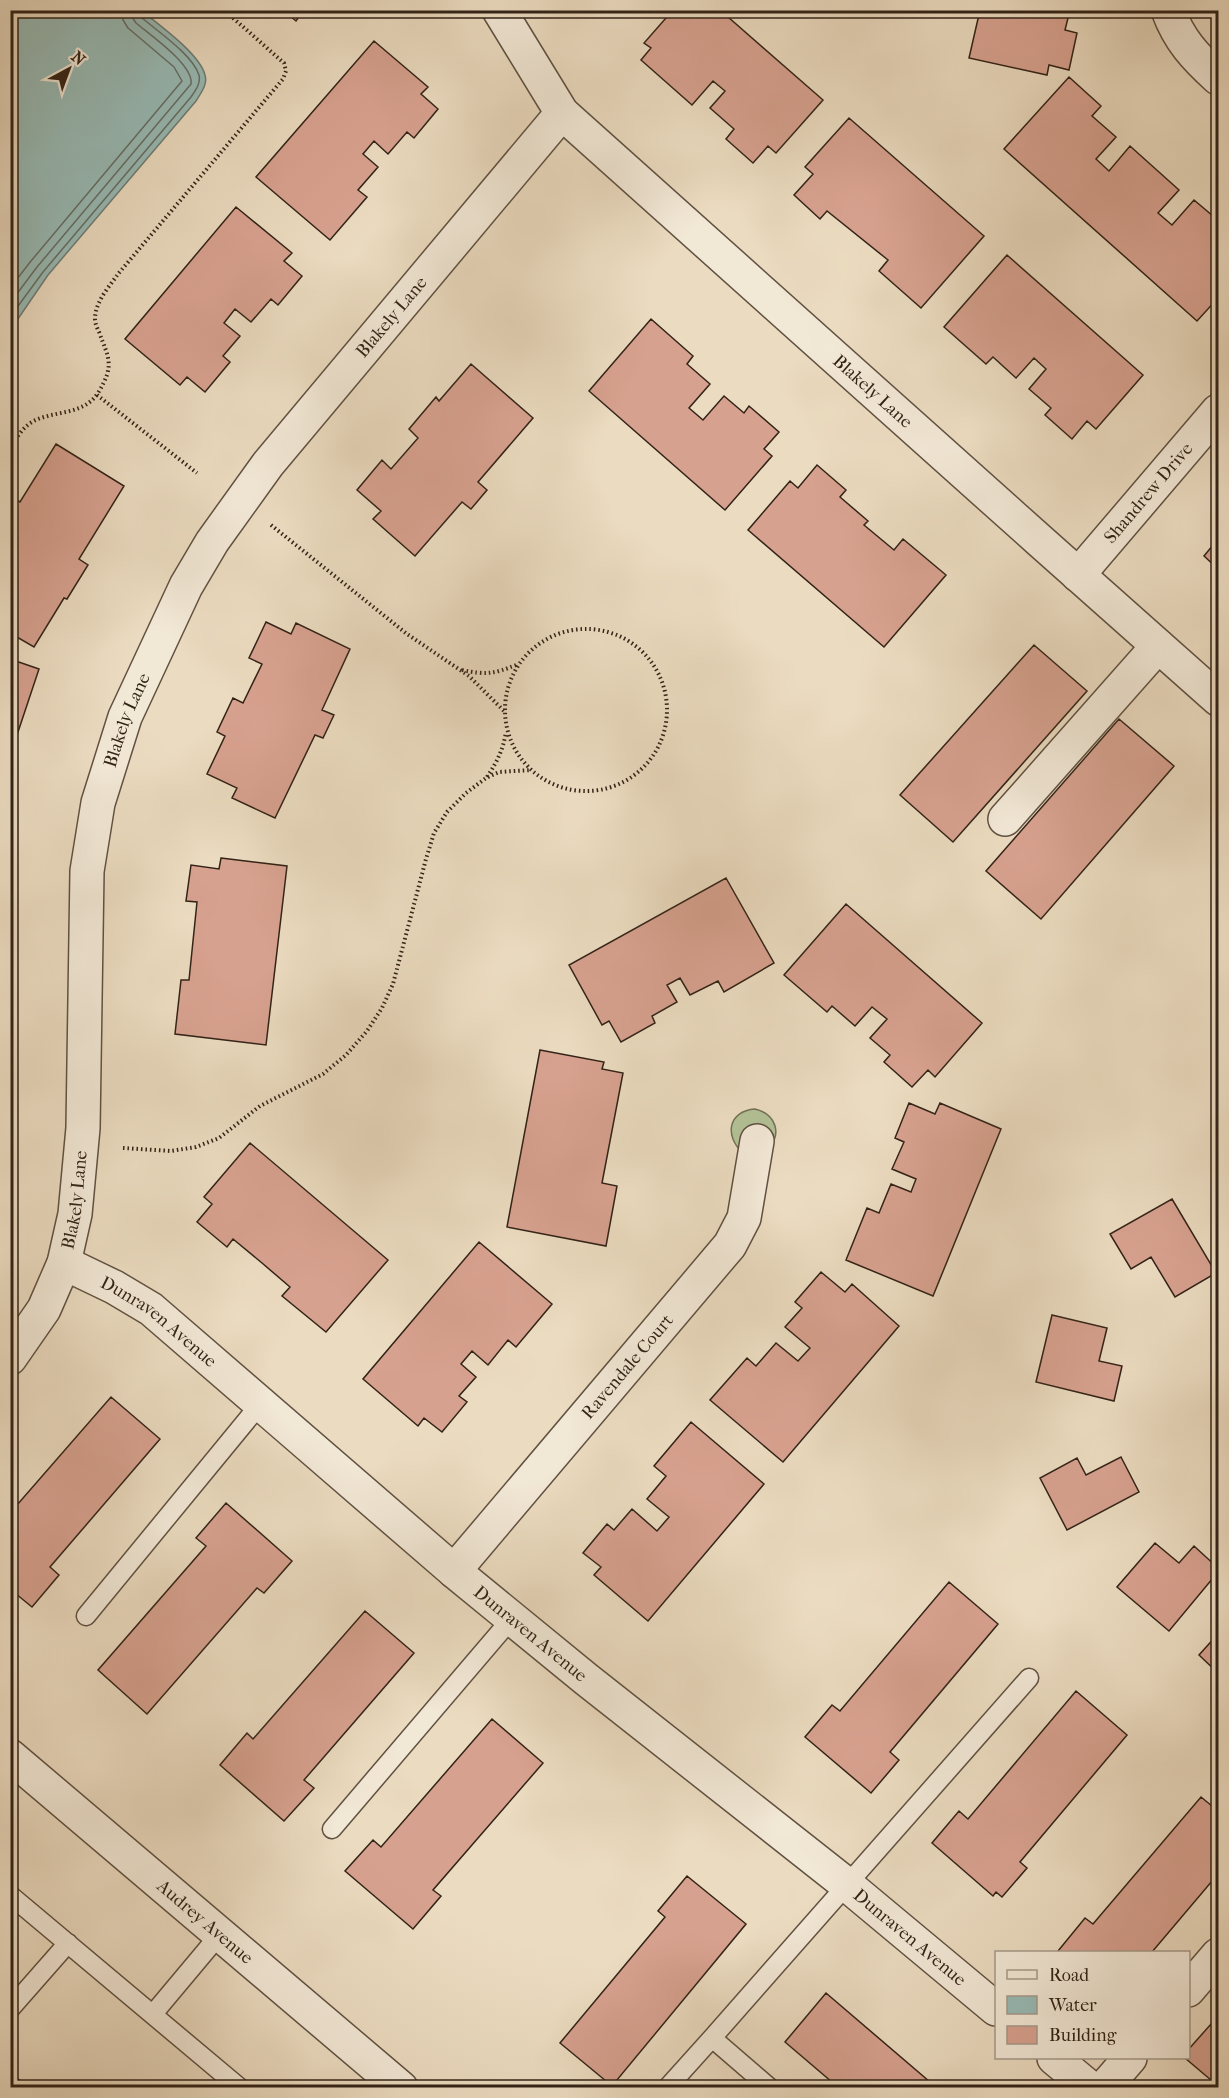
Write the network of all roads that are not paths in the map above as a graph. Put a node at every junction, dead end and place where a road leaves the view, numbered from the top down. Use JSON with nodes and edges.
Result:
{"nodes":[{"id":1,"x":499,"y":10,"type":"edge"},
{"id":2,"x":1168,"y":10,"type":"edge"},
{"id":3,"x":1218,"y":78,"type":"edge"},
{"id":4,"x":562,"y":113,"type":"junction"},
{"id":5,"x":1214,"y":427,"type":"edge"},
{"id":6,"x":1077,"y":575,"type":"junction"},
{"id":7,"x":1158,"y":646,"type":"junction"},
{"id":8,"x":1218,"y":699,"type":"edge"},
{"id":9,"x":1005,"y":819,"type":"dead end"},
{"id":10,"x":757,"y":1142,"type":"dead end"},
{"id":11,"x":64,"y":1263,"type":"junction"},
{"id":12,"x":10,"y":1359,"type":"edge"},
{"id":13,"x":261,"y":1403,"type":"junction"},
{"id":14,"x":454,"y":1571,"type":"junction"},
{"id":15,"x":86,"y":1616,"type":"dead end"},
{"id":16,"x":512,"y":1618,"type":"junction"},
{"id":17,"x":1029,"y":1678,"type":"dead end"},
{"id":18,"x":10,"y":1756,"type":"edge"},
{"id":19,"x":332,"y":1829,"type":"dead end"},
{"id":20,"x":846,"y":1884,"type":"junction"},
{"id":21,"x":10,"y":1894,"type":"edge"},
{"id":22,"x":220,"y":1934,"type":"junction"},
{"id":23,"x":68,"y":1943,"type":"junction"},
{"id":24,"x":1218,"y":1955,"type":"edge"},
{"id":25,"x":1190,"y":1988,"type":"edge"},
{"id":26,"x":995,"y":2008,"type":"edge"},
{"id":27,"x":10,"y":2009,"type":"edge"},
{"id":28,"x":153,"y":2014,"type":"junction"},
{"id":29,"x":712,"y":2038,"type":"junction"},
{"id":30,"x":1055,"y":2059,"type":"edge"},
{"id":31,"x":1129,"y":2059,"type":"edge"},
{"id":32,"x":221,"y":2081,"type":"edge"},
{"id":33,"x":10,"y":2085,"type":"edge"},
{"id":34,"x":14,"y":2088,"type":"edge"},
{"id":35,"x":240,"y":2088,"type":"edge"},
{"id":36,"x":401,"y":2088,"type":"edge"},
{"id":37,"x":667,"y":2088,"type":"edge"},
{"id":38,"x":770,"y":2088,"type":"edge"},
{"id":39,"x":1090,"y":2088,"type":"edge"},
{"id":40,"x":1104,"y":2088,"type":"edge"}],
"edges":[{"from":1,"to":4,"type":"street"},
{"from":2,"to":3,"type":"street"},
{"from":4,"to":6,"type":"street","name":"Blakely Lane"},
{"from":4,"to":11,"type":"street","name":"Blakely Lane"},
{"from":5,"to":6,"type":"street","name":"Shandrew Drive"},
{"from":6,"to":7,"type":"street","name":"Blakely Lane"},
{"from":7,"to":8,"type":"street","name":"Blakely Lane"},
{"from":7,"to":9,"type":"street"},
{"from":10,"to":14,"type":"street","name":"Ravendale Court"},
{"from":11,"to":12,"type":"street","name":"Blakely Lane"},
{"from":11,"to":13,"type":"street","name":"Dunraven Avenue"},
{"from":13,"to":14,"type":"street","name":"Dunraven Avenue"},
{"from":13,"to":15,"type":"lane"},
{"from":14,"to":16,"type":"street","name":"Dunraven Avenue"},
{"from":16,"to":19,"type":"lane"},
{"from":16,"to":20,"type":"street","name":"Dunraven Avenue"},
{"from":17,"to":20,"type":"lane"},
{"from":18,"to":22,"type":"street","name":"Audrey Avenue"},
{"from":20,"to":26,"type":"street","name":"Dunraven Avenue"},
{"from":20,"to":29,"type":"lane"},
{"from":21,"to":23,"type":"lane"},
{"from":22,"to":28,"type":"lane"},
{"from":22,"to":36,"type":"street","name":"Audrey Avenue"},
{"from":23,"to":27,"type":"lane"},
{"from":23,"to":28,"type":"lane"},
{"from":24,"to":25,"type":"street"},
{"from":28,"to":32,"type":"lane"},
{"from":29,"to":37,"type":"lane"},
{"from":29,"to":38,"type":"lane"},
{"from":30,"to":39,"type":"street"},
{"from":31,"to":40,"type":"street"},
{"from":32,"to":35,"type":"lane"},
{"from":33,"to":34,"type":"lane"}]}
